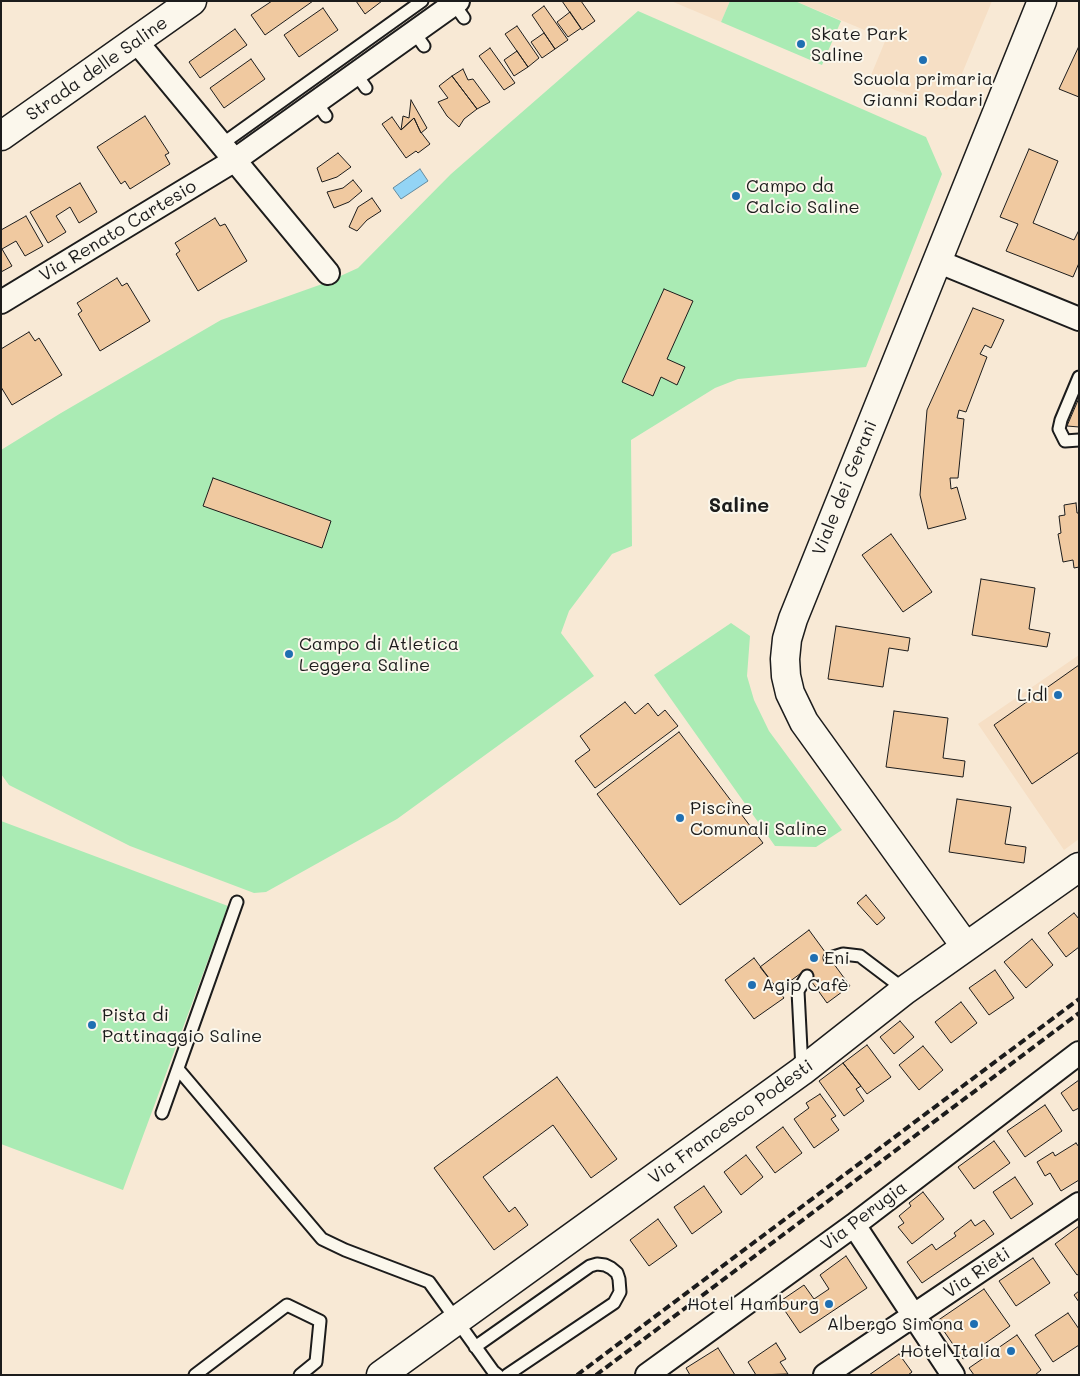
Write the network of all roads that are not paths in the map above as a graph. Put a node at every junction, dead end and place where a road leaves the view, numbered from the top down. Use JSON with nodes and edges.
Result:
{"nodes":[{"id":1,"x":192,"y":1,"type":"edge"},
{"id":2,"x":422,"y":1,"type":"edge"},
{"id":3,"x":1042,"y":1,"type":"edge"},
{"id":4,"x":455,"y":6,"type":"edge"},
{"id":5,"x":136,"y":41,"type":"junction"},
{"id":6,"x":314,"y":103,"type":"junction"},
{"id":7,"x":1,"y":136,"type":"edge"},
{"id":8,"x":228,"y":152,"type":"junction"},
{"id":9,"x":937,"y":261,"type":"junction"},
{"id":10,"x":328,"y":273,"type":"dead end"},
{"id":11,"x":1,"y":302,"type":"edge"},
{"id":12,"x":1079,"y":319,"type":"edge"},
{"id":13,"x":1079,"y":377,"type":"edge"},
{"id":14,"x":1079,"y":440,"type":"edge"},
{"id":15,"x":1079,"y":867,"type":"edge"},
{"id":16,"x":237,"y":902,"type":"dead end"},
{"id":17,"x":966,"y":947,"type":"junction"},
{"id":18,"x":830,"y":958,"type":"dead end"},
{"id":19,"x":807,"y":976,"type":"dead end"},
{"id":20,"x":905,"y":990,"type":"junction"},
{"id":21,"x":1079,"y":1053,"type":"edge"},
{"id":22,"x":178,"y":1069,"type":"junction"},
{"id":23,"x":802,"y":1071,"type":"junction"},
{"id":24,"x":162,"y":1112,"type":"dead end"},
{"id":25,"x":1079,"y":1204,"type":"edge"},
{"id":26,"x":854,"y":1224,"type":"junction"},
{"id":27,"x":913,"y":1315,"type":"junction"},
{"id":28,"x":456,"y":1320,"type":"junction"},
{"id":29,"x":475,"y":1347,"type":"junction"},
{"id":30,"x":386,"y":1373,"type":"edge"},
{"id":31,"x":195,"y":1375,"type":"edge"},
{"id":32,"x":300,"y":1375,"type":"edge"},
{"id":33,"x":498,"y":1375,"type":"edge"},
{"id":34,"x":507,"y":1375,"type":"edge"},
{"id":35,"x":648,"y":1375,"type":"edge"},
{"id":36,"x":825,"y":1375,"type":"edge"},
{"id":37,"x":953,"y":1375,"type":"edge"}],
"edges":[{"from":1,"to":5,"type":"street","name":"Strada delle Saline"},
{"from":2,"to":6,"type":"lane"},
{"from":3,"to":9,"type":"street","name":"Viale dei Gerani"},
{"from":4,"to":6,"type":"street","name":"Via Renato Cartesio"},
{"from":5,"to":7,"type":"street","name":"Strada delle Saline"},
{"from":5,"to":8,"type":"street"},
{"from":6,"to":8,"type":"street","name":"Via Renato Cartesio"},
{"from":8,"to":10,"type":"street"},
{"from":8,"to":11,"type":"street","name":"Via Renato Cartesio"},
{"from":9,"to":12,"type":"street"},
{"from":9,"to":17,"type":"street","name":"Viale dei Gerani"},
{"from":13,"to":14,"type":"lane"},
{"from":15,"to":17,"type":"street","name":"Via Francesco Podesti"},
{"from":16,"to":22,"type":"lane"},
{"from":17,"to":20,"type":"street","name":"Via Francesco Podesti"},
{"from":18,"to":20,"type":"lane"},
{"from":19,"to":23,"type":"lane"},
{"from":20,"to":23,"type":"street","name":"Via Francesco Podesti"},
{"from":21,"to":26,"type":"street","name":"Via Perugia"},
{"from":22,"to":24,"type":"lane"},
{"from":22,"to":28,"type":"lane"},
{"from":23,"to":28,"type":"street","name":"Via Francesco Podesti"},
{"from":25,"to":27,"type":"street","name":"Via Rieti"},
{"from":26,"to":27,"type":"street"},
{"from":26,"to":35,"type":"street","name":"Via Perugia"},
{"from":27,"to":36,"type":"street","name":"Via Rieti"},
{"from":27,"to":37,"type":"street"},
{"from":28,"to":29,"type":"lane"},
{"from":28,"to":30,"type":"street","name":"Via Francesco Podesti"},
{"from":29,"to":33,"type":"lane"},
{"from":29,"to":34,"type":"lane"},
{"from":31,"to":32,"type":"lane"}]}
